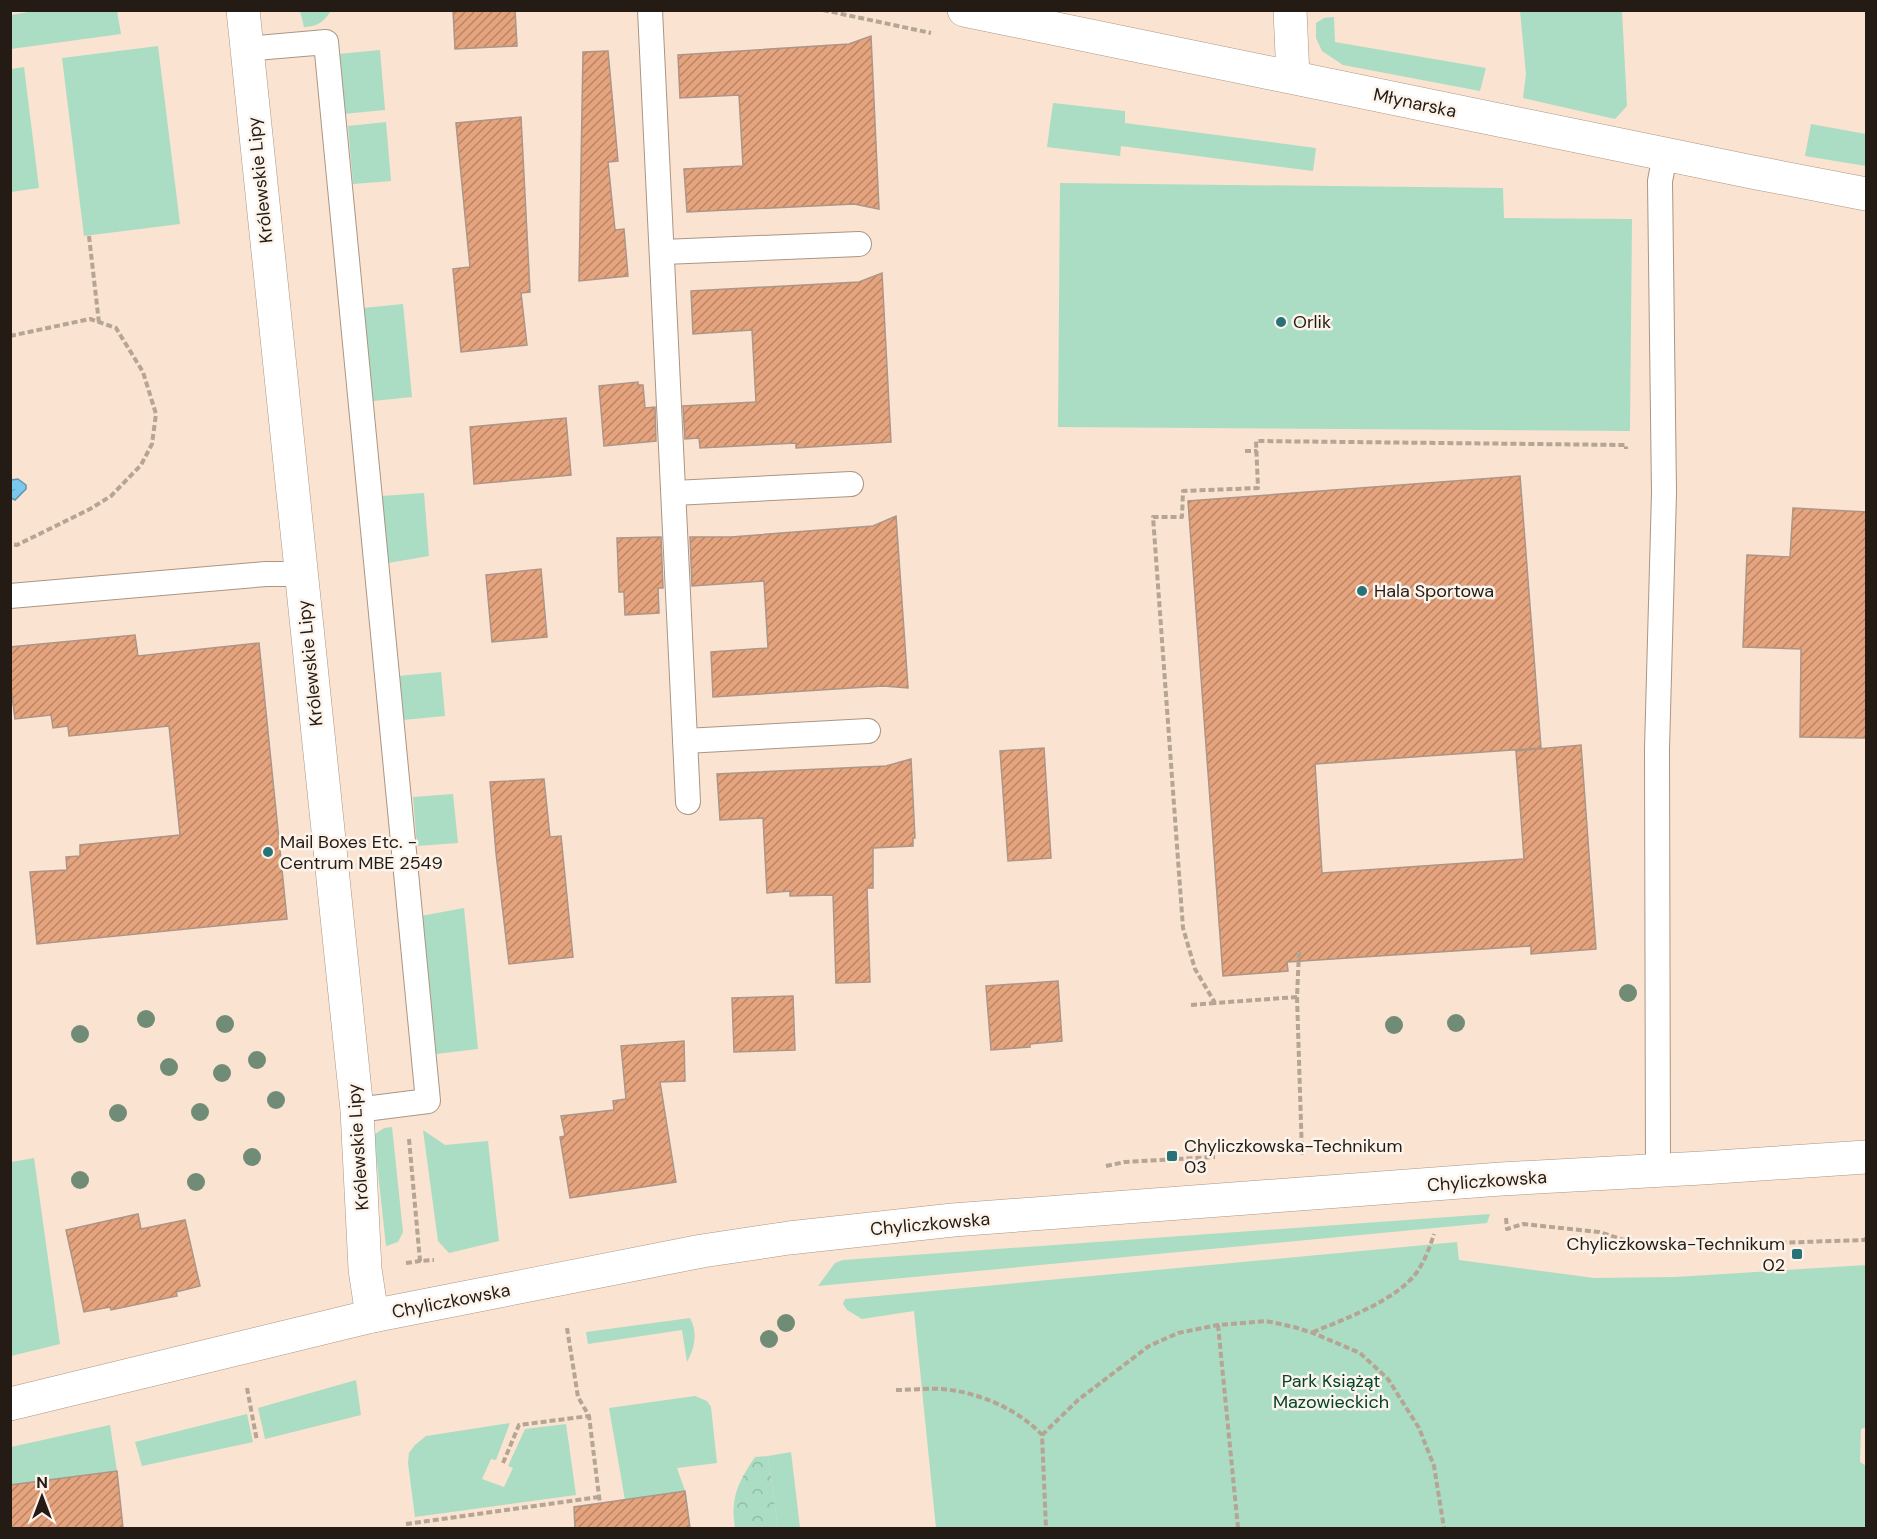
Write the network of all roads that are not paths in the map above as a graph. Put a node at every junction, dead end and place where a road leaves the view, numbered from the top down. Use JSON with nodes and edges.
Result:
{"nodes":[{"id":1,"x":243,"y":10,"type":"edge"},
{"id":2,"x":650,"y":10,"type":"edge"},
{"id":3,"x":964,"y":10,"type":"edge"},
{"id":4,"x":1290,"y":10,"type":"edge"},
{"id":5,"x":246,"y":49,"type":"junction"},
{"id":6,"x":1293,"y":77,"type":"junction"},
{"id":7,"x":1665,"y":155,"type":"junction"},
{"id":8,"x":1866,"y":194,"type":"edge"},
{"id":9,"x":858,"y":244,"type":"dead end"},
{"id":10,"x":663,"y":252,"type":"junction"},
{"id":11,"x":851,"y":484,"type":"dead end"},
{"id":12,"x":674,"y":493,"type":"junction"},
{"id":13,"x":301,"y":574,"type":"junction"},
{"id":14,"x":10,"y":596,"type":"edge"},
{"id":15,"x":868,"y":730,"type":"dead end"},
{"id":16,"x":685,"y":741,"type":"junction"},
{"id":17,"x":688,"y":802,"type":"dead end"},
{"id":18,"x":357,"y":1110,"type":"junction"},
{"id":19,"x":1866,"y":1156,"type":"edge"},
{"id":20,"x":1658,"y":1171,"type":"junction"},
{"id":21,"x":372,"y":1316,"type":"junction"},
{"id":22,"x":10,"y":1404,"type":"edge"}],
"edges":[{"from":1,"to":5,"type":"street","name":"Królewskie Lipy"},
{"from":2,"to":10,"type":"lane"},
{"from":3,"to":6,"type":"street","name":"Młynarska"},
{"from":4,"to":6,"type":"street"},
{"from":5,"to":13,"type":"street","name":"Królewskie Lipy"},
{"from":5,"to":18,"type":"lane"},
{"from":6,"to":7,"type":"street","name":"Młynarska"},
{"from":7,"to":8,"type":"street","name":"Młynarska"},
{"from":7,"to":20,"type":"lane"},
{"from":9,"to":10,"type":"lane"},
{"from":10,"to":12,"type":"lane"},
{"from":11,"to":12,"type":"lane"},
{"from":12,"to":16,"type":"lane"},
{"from":13,"to":14,"type":"lane"},
{"from":13,"to":18,"type":"street","name":"Królewskie Lipy"},
{"from":15,"to":16,"type":"lane"},
{"from":16,"to":17,"type":"lane"},
{"from":18,"to":21,"type":"street","name":"Królewskie Lipy"},
{"from":19,"to":20,"type":"street","name":"Chyliczkowska"},
{"from":20,"to":21,"type":"street","name":"Chyliczkowska"},
{"from":21,"to":22,"type":"street","name":"Chyliczkowska"}]}
